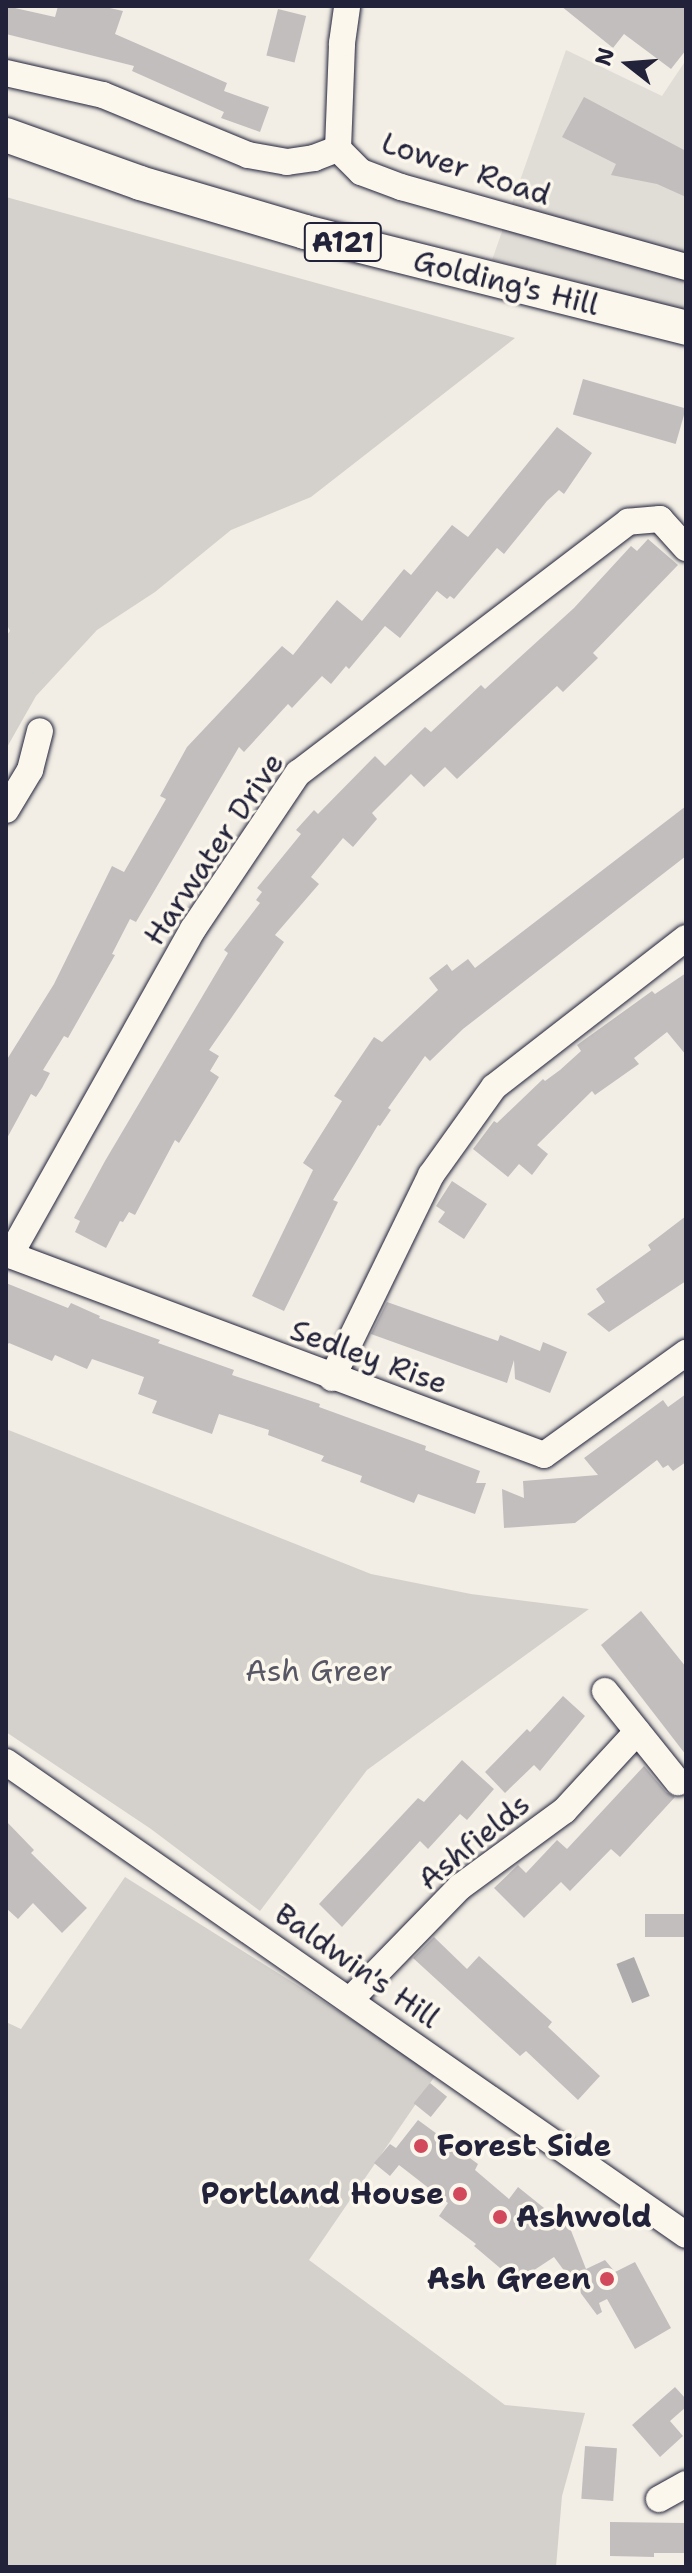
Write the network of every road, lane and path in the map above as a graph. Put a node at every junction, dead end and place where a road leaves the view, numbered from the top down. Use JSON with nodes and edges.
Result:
{"nodes":[{"id":1,"x":347,"y":6,"type":"edge"},
{"id":2,"x":6,"y":73,"type":"edge"},
{"id":3,"x":6,"y":135,"type":"edge"},
{"id":4,"x":338,"y":149,"type":"junction"},
{"id":5,"x":686,"y":267,"type":"edge"},
{"id":6,"x":686,"y":328,"type":"edge"},
{"id":7,"x":686,"y":548,"type":"edge"},
{"id":8,"x":40,"y":731,"type":"dead end"},
{"id":9,"x":6,"y":810,"type":"edge"},
{"id":10,"x":686,"y":938,"type":"edge"},
{"id":11,"x":10,"y":1255,"type":"joint"},
{"id":12,"x":686,"y":1353,"type":"edge"},
{"id":13,"x":332,"y":1378,"type":"junction"},
{"id":14,"x":605,"y":1691,"type":"dead end"},
{"id":15,"x":637,"y":1732,"type":"junction"},
{"id":16,"x":6,"y":1762,"type":"edge"},
{"id":17,"x":678,"y":1782,"type":"dead end"},
{"id":18,"x":350,"y":2000,"type":"junction"},
{"id":19,"x":681,"y":2227,"type":"edge"},
{"id":20,"x":686,"y":2484,"type":"edge"},
{"id":21,"x":659,"y":2499,"type":"dead end"}],
"edges":[{"from":1,"to":4,"type":"street"},
{"from":2,"to":4,"type":"street","name":"Lower Road"},
{"from":3,"to":6,"type":"main road","name":"Golding's Hill","number":"A121"},
{"from":4,"to":5,"type":"street","name":"Lower Road"},
{"from":7,"to":11,"type":"street","name":"Harwater Drive"},
{"from":8,"to":9,"type":"street"},
{"from":10,"to":13,"type":"street"},
{"from":11,"to":13,"type":"street","name":"Sedley Rise"},
{"from":12,"to":13,"type":"street","name":"Sedley Rise"},
{"from":14,"to":15,"type":"street"},
{"from":15,"to":17,"type":"street"},
{"from":15,"to":18,"type":"street","name":"Ashfields"},
{"from":16,"to":18,"type":"street","name":"Baldwin's Hill"},
{"from":18,"to":19,"type":"street","name":"Baldwin's Hill"},
{"from":20,"to":21,"type":"street"}]}
